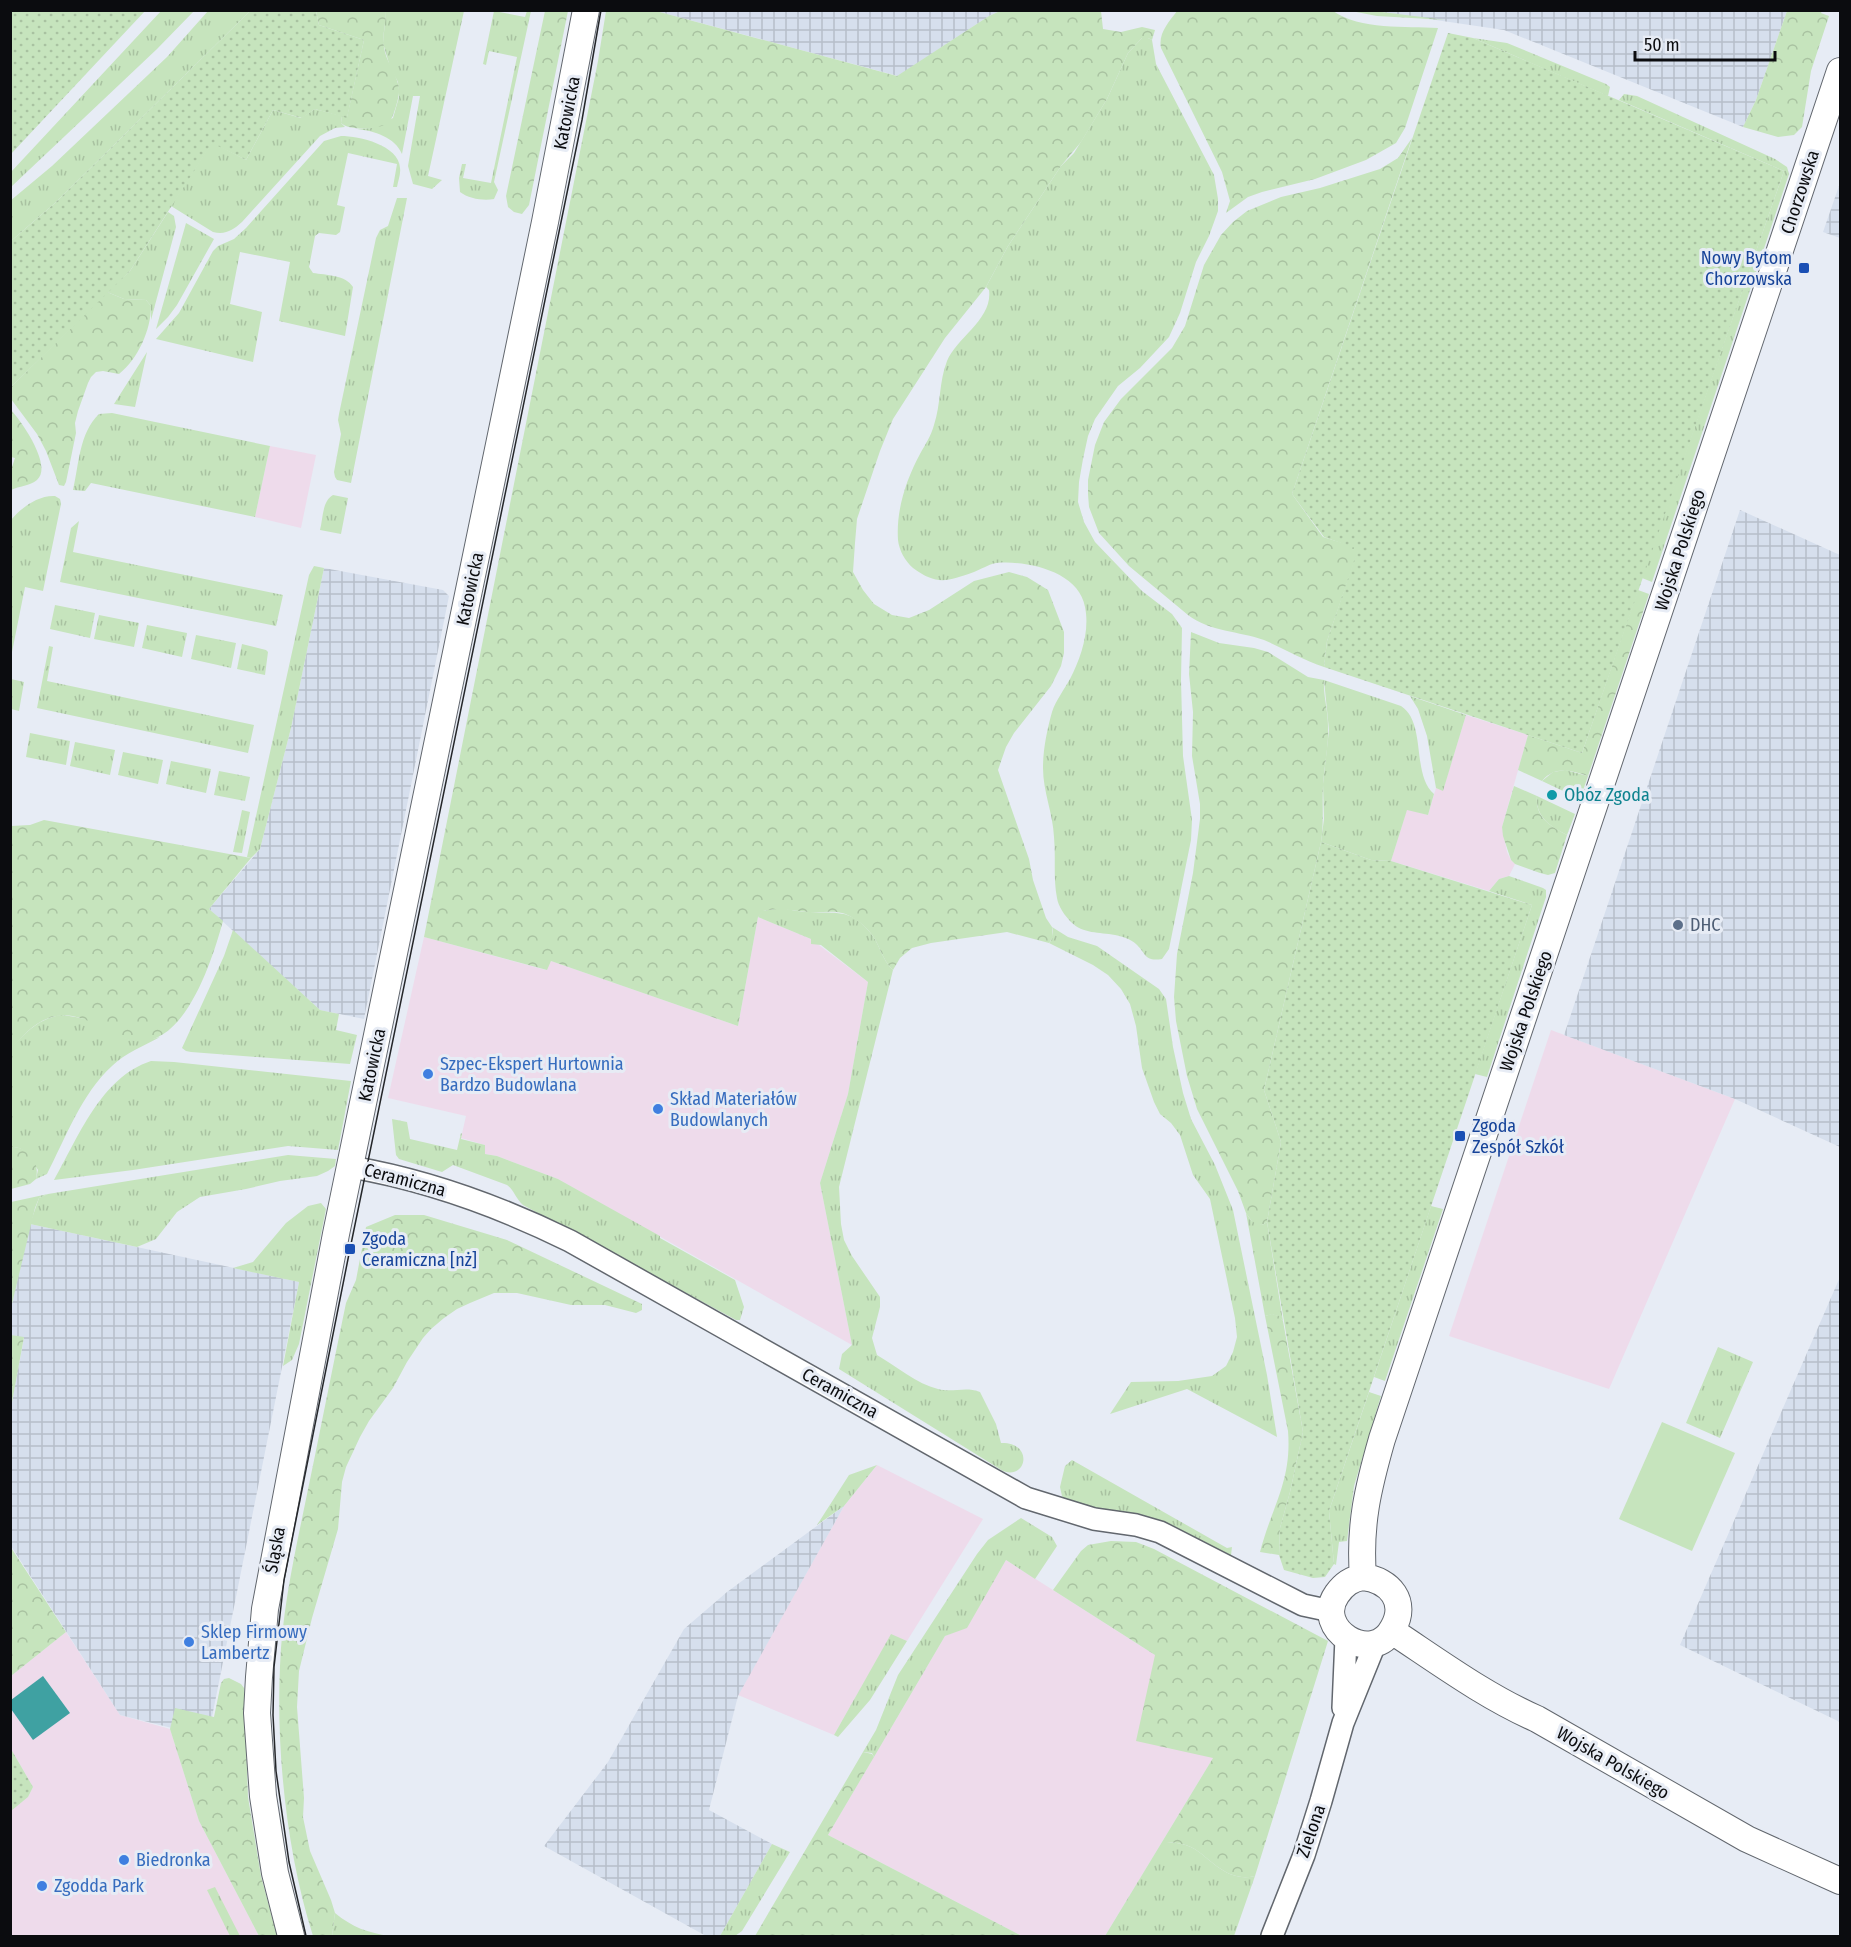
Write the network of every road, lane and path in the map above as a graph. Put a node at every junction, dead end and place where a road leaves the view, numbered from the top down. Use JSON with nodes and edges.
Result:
{"nodes":[{"id":1,"x":586,"y":10,"type":"edge"},
{"id":2,"x":1840,"y":71,"type":"edge"},
{"id":3,"x":1713,"y":449,"type":"joint"},
{"id":4,"x":351,"y":1167,"type":"junction"},
{"id":5,"x":1363,"y":1577,"type":"junction"},
{"id":6,"x":1331,"y":1611,"type":"junction"},
{"id":7,"x":1384,"y":1637,"type":"junction"},
{"id":8,"x":1346,"y":1638,"type":"junction"},
{"id":9,"x":1343,"y":1723,"type":"junction"},
{"id":10,"x":1840,"y":1881,"type":"edge"},
{"id":11,"x":291,"y":1936,"type":"edge"},
{"id":12,"x":1272,"y":1936,"type":"edge"}],
"edges":[{"from":1,"to":4,"type":"street","name":"Katowicka"},
{"from":2,"to":3,"type":"street","name":"Chorzowska"},
{"from":3,"to":5,"type":"street","name":"Wojska Polskiego"},
{"from":4,"to":6,"type":"street","name":"Ceramiczna"},
{"from":4,"to":11,"type":"street","name":"Śląska"},
{"from":5,"to":6,"type":"street"},
{"from":5,"to":7,"type":"street"},
{"from":6,"to":8,"type":"street"},
{"from":7,"to":8,"type":"street"},
{"from":7,"to":9,"type":"street","name":"Zielona"},
{"from":7,"to":10,"type":"street","name":"Wojska Polskiego"},
{"from":8,"to":9,"type":"street","name":"Zielona"},
{"from":9,"to":12,"type":"street","name":"Zielona"}]}
